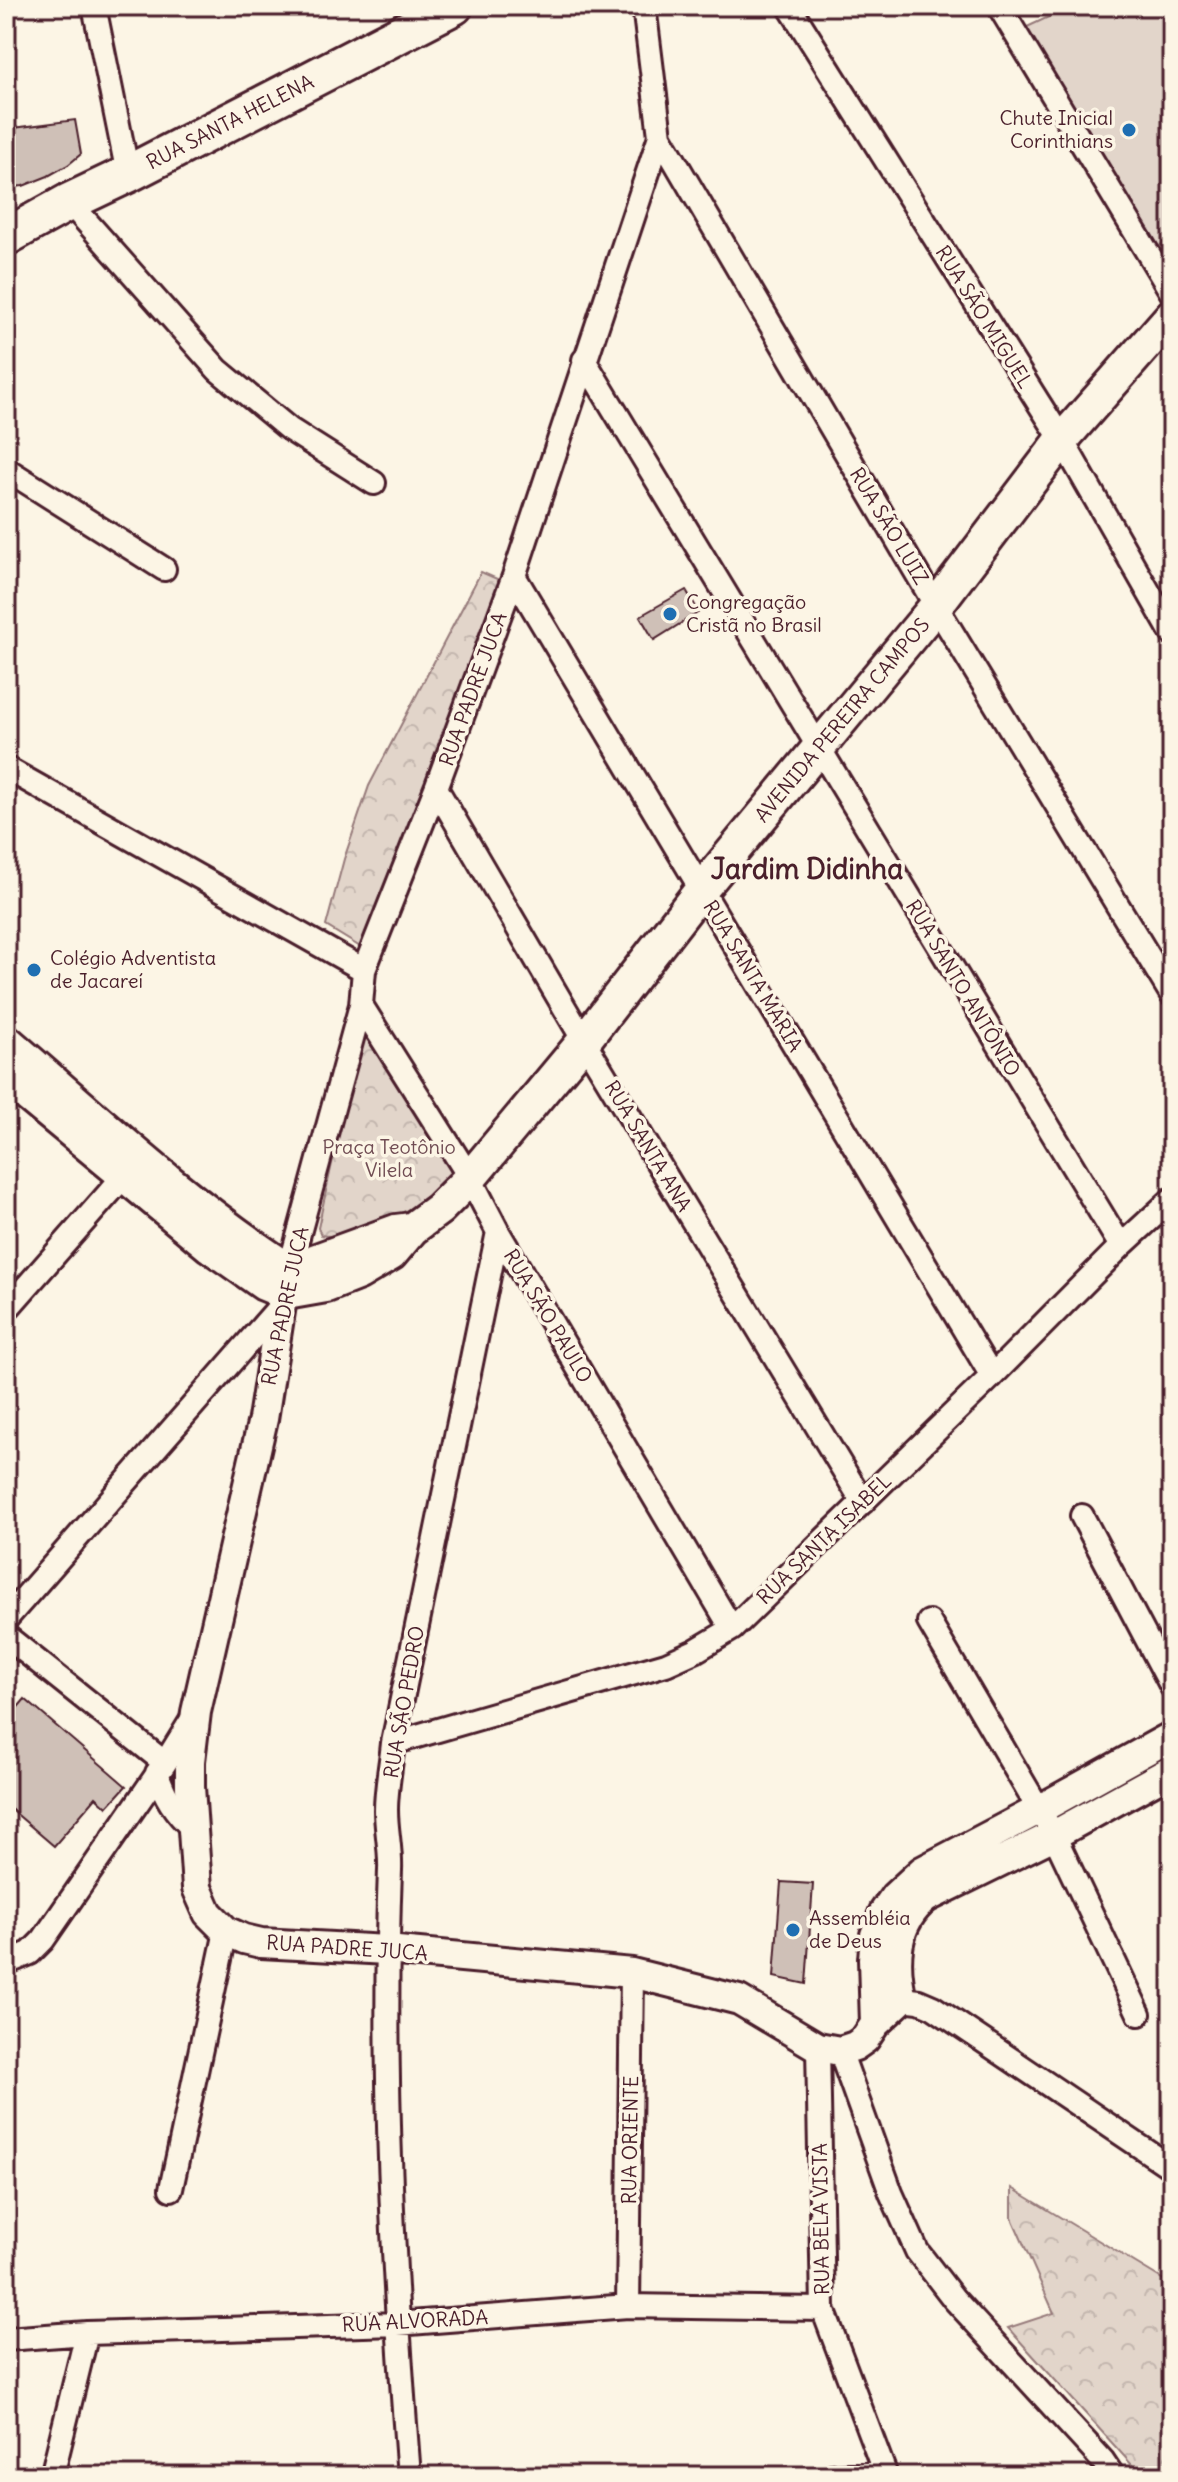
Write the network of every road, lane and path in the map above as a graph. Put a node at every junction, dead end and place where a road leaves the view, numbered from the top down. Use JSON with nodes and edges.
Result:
{"nodes":[{"id":1,"x":94,"y":6,"type":"edge"},
{"id":2,"x":454,"y":6,"type":"edge"},
{"id":3,"x":644,"y":6,"type":"edge"},
{"id":4,"x":789,"y":6,"type":"edge"},
{"id":5,"x":999,"y":6,"type":"edge"},
{"id":6,"x":660,"y":136,"type":"junction"},
{"id":7,"x":128,"y":174,"type":"junction"},
{"id":8,"x":69,"y":202,"type":"junction"},
{"id":9,"x":13,"y":229,"type":"edge"},
{"id":10,"x":1172,"y":293,"type":"edge"},
{"id":11,"x":1172,"y":315,"type":"edge"},
{"id":12,"x":584,"y":360,"type":"junction"},
{"id":13,"x":1062,"y":440,"type":"junction"},
{"id":14,"x":6,"y":469,"type":"edge"},
{"id":15,"x":374,"y":483,"type":"dead end"},
{"id":16,"x":164,"y":569,"type":"dead end"},
{"id":17,"x":514,"y":576,"type":"junction"},
{"id":18,"x":936,"y":606,"type":"junction"},
{"id":19,"x":1172,"y":633,"type":"edge"},
{"id":20,"x":818,"y":750,"type":"junction"},
{"id":21,"x":6,"y":768,"type":"edge"},
{"id":22,"x":436,"y":788,"type":"junction"},
{"id":23,"x":701,"y":890,"type":"junction"},
{"id":24,"x":364,"y":970,"type":"junction"},
{"id":25,"x":1172,"y":995,"type":"edge"},
{"id":26,"x":361,"y":1005,"type":"junction"},
{"id":27,"x":6,"y":1041,"type":"edge"},
{"id":28,"x":584,"y":1041,"type":"junction"},
{"id":29,"x":6,"y":1077,"type":"edge"},
{"id":30,"x":124,"y":1176,"type":"junction"},
{"id":31,"x":470,"y":1178,"type":"junction"},
{"id":32,"x":1172,"y":1199,"type":"edge"},
{"id":33,"x":498,"y":1232,"type":"junction"},
{"id":34,"x":1121,"y":1246,"type":"junction"},
{"id":35,"x":285,"y":1289,"type":"junction"},
{"id":36,"x":6,"y":1310,"type":"edge"},
{"id":37,"x":992,"y":1376,"type":"junction"},
{"id":38,"x":863,"y":1502,"type":"junction"},
{"id":39,"x":1082,"y":1516,"type":"dead end"},
{"id":40,"x":6,"y":1619,"type":"edge"},
{"id":41,"x":929,"y":1622,"type":"dead end"},
{"id":42,"x":732,"y":1629,"type":"junction"},
{"id":43,"x":6,"y":1636,"type":"edge"},
{"id":44,"x":1172,"y":1687,"type":"edge"},
{"id":45,"x":196,"y":1712,"type":"junction"},
{"id":46,"x":1172,"y":1736,"type":"edge"},
{"id":47,"x":393,"y":1743,"type":"junction"},
{"id":48,"x":161,"y":1768,"type":"junction"},
{"id":49,"x":1172,"y":1770,"type":"edge"},
{"id":50,"x":1040,"y":1809,"type":"junction"},
{"id":51,"x":193,"y":1829,"type":"junction"},
{"id":52,"x":1054,"y":1835,"type":"junction"},
{"id":53,"x":226,"y":1931,"type":"junction"},
{"id":54,"x":387,"y":1950,"type":"junction"},
{"id":55,"x":6,"y":1963,"type":"edge"},
{"id":56,"x":632,"y":1973,"type":"junction"},
{"id":57,"x":902,"y":1999,"type":"junction"},
{"id":58,"x":1139,"y":2014,"type":"dead end"},
{"id":59,"x":875,"y":2024,"type":"junction"},
{"id":60,"x":829,"y":2049,"type":"junction"},
{"id":61,"x":1172,"y":2168,"type":"edge"},
{"id":62,"x":171,"y":2189,"type":"dead end"},
{"id":63,"x":628,"y":2306,"type":"junction"},
{"id":64,"x":823,"y":2309,"type":"junction"},
{"id":65,"x":397,"y":2324,"type":"junction"},
{"id":66,"x":87,"y":2333,"type":"junction"},
{"id":67,"x":6,"y":2339,"type":"edge"},
{"id":68,"x":885,"y":2474,"type":"edge"},
{"id":69,"x":52,"y":2476,"type":"edge"},
{"id":70,"x":409,"y":2476,"type":"edge"},
{"id":71,"x":832,"y":2476,"type":"edge"},
{"id":72,"x":1113,"y":2476,"type":"edge"}],
"edges":[{"from":1,"to":7,"type":"street"},
{"from":2,"to":7,"type":"main road","name":"RUA SANTA HELENA"},
{"from":3,"to":6,"type":"street","name":"RUA PADRE JUCA"},
{"from":4,"to":13,"type":"street","name":"RUA SÃO MIGUEL"},
{"from":5,"to":10,"type":"street"},
{"from":6,"to":12,"type":"street","name":"RUA PADRE JUCA"},
{"from":6,"to":18,"type":"street","name":"RUA SÃO LUIZ"},
{"from":7,"to":8,"type":"main road","name":"RUA SANTA HELENA"},
{"from":8,"to":9,"type":"main road","name":"RUA SANTA HELENA"},
{"from":8,"to":15,"type":"street"},
{"from":11,"to":13,"type":"main road","name":"AVENIDA PEREIRA CAMPOS"},
{"from":12,"to":17,"type":"street","name":"RUA PADRE JUCA"},
{"from":12,"to":20,"type":"street","name":"RUA SANTO ANTÔNIO"},
{"from":13,"to":18,"type":"main road","name":"AVENIDA PEREIRA CAMPOS"},
{"from":13,"to":19,"type":"street","name":"RUA SÃO MIGUEL"},
{"from":14,"to":16,"type":"street"},
{"from":17,"to":22,"type":"street","name":"RUA PADRE JUCA"},
{"from":17,"to":23,"type":"street","name":"RUA SANTA MARIA"},
{"from":18,"to":20,"type":"main road","name":"AVENIDA PEREIRA CAMPOS"},
{"from":18,"to":25,"type":"street","name":"RUA SÃO LUIZ"},
{"from":20,"to":23,"type":"main road","name":"AVENIDA PEREIRA CAMPOS"},
{"from":20,"to":34,"type":"street","name":"RUA SANTO ANTÔNIO"},
{"from":21,"to":24,"type":"street"},
{"from":22,"to":24,"type":"street","name":"RUA PADRE JUCA"},
{"from":22,"to":28,"type":"street","name":"RUA SANTA ANA"},
{"from":23,"to":28,"type":"main road","name":"AVENIDA PEREIRA CAMPOS"},
{"from":23,"to":37,"type":"street","name":"RUA SANTA MARIA"},
{"from":24,"to":26,"type":"street","name":"RUA PADRE JUCA"},
{"from":26,"to":31,"type":"street","name":"RUA SÃO PAULO"},
{"from":26,"to":35,"type":"street","name":"RUA PADRE JUCA"},
{"from":27,"to":35,"type":"main road"},
{"from":28,"to":31,"type":"main road","name":"AVENIDA PEREIRA CAMPOS"},
{"from":28,"to":38,"type":"street","name":"RUA SANTA ANA"},
{"from":29,"to":30,"type":"main road"},
{"from":30,"to":35,"type":"main road"},
{"from":30,"to":36,"type":"street"},
{"from":31,"to":33,"type":"street","name":"RUA SÃO PAULO"},
{"from":31,"to":35,"type":"main road","name":"AVENIDA PEREIRA CAMPOS"},
{"from":32,"to":34,"type":"street","name":"RUA SANTA ISABEL"},
{"from":33,"to":42,"type":"street","name":"RUA SÃO PAULO"},
{"from":33,"to":47,"type":"street","name":"RUA SÃO PEDRO"},
{"from":34,"to":37,"type":"street","name":"RUA SANTA ISABEL"},
{"from":35,"to":40,"type":"street"},
{"from":35,"to":45,"type":"street","name":"RUA PADRE JUCA"},
{"from":37,"to":38,"type":"street","name":"RUA SANTA ISABEL"},
{"from":38,"to":42,"type":"street","name":"RUA SANTA ISABEL"},
{"from":39,"to":44,"type":"street"},
{"from":41,"to":50,"type":"street"},
{"from":42,"to":47,"type":"street","name":"RUA SANTA ISABEL"},
{"from":43,"to":48,"type":"street"},
{"from":45,"to":48,"type":"street"},
{"from":45,"to":51,"type":"street","name":"RUA PADRE JUCA"},
{"from":46,"to":50,"type":"street"},
{"from":47,"to":54,"type":"street","name":"RUA SÃO PEDRO"},
{"from":48,"to":51,"type":"street"},
{"from":48,"to":55,"type":"street"},
{"from":49,"to":52,"type":"street"},
{"from":50,"to":52,"type":"street"},
{"from":50,"to":59,"type":"street"},
{"from":51,"to":53,"type":"street","name":"RUA PADRE JUCA"},
{"from":52,"to":57,"type":"street"},
{"from":52,"to":58,"type":"street"},
{"from":53,"to":54,"type":"street","name":"RUA PADRE JUCA"},
{"from":53,"to":62,"type":"street"},
{"from":54,"to":56,"type":"street","name":"RUA PADRE JUCA"},
{"from":54,"to":65,"type":"street","name":"RUA SÃO PEDRO"},
{"from":56,"to":60,"type":"street","name":"RUA PADRE JUCA"},
{"from":56,"to":63,"type":"street","name":"RUA ORIENTE"},
{"from":57,"to":59,"type":"street"},
{"from":57,"to":61,"type":"street"},
{"from":59,"to":60,"type":"street"},
{"from":60,"to":64,"type":"street","name":"RUA BELA VISTA"},
{"from":60,"to":72,"type":"street"},
{"from":63,"to":64,"type":"street","name":"RUA ALVORADA"},
{"from":63,"to":65,"type":"street","name":"RUA ALVORADA"},
{"from":64,"to":68,"type":"street","name":"RUA BELA VISTA"},
{"from":65,"to":66,"type":"street","name":"RUA ALVORADA"},
{"from":65,"to":70,"type":"street","name":"RUA SÃO PEDRO"},
{"from":66,"to":67,"type":"street","name":"RUA ALVORADA"},
{"from":66,"to":69,"type":"street"},
{"from":68,"to":71,"type":"street"}]}
